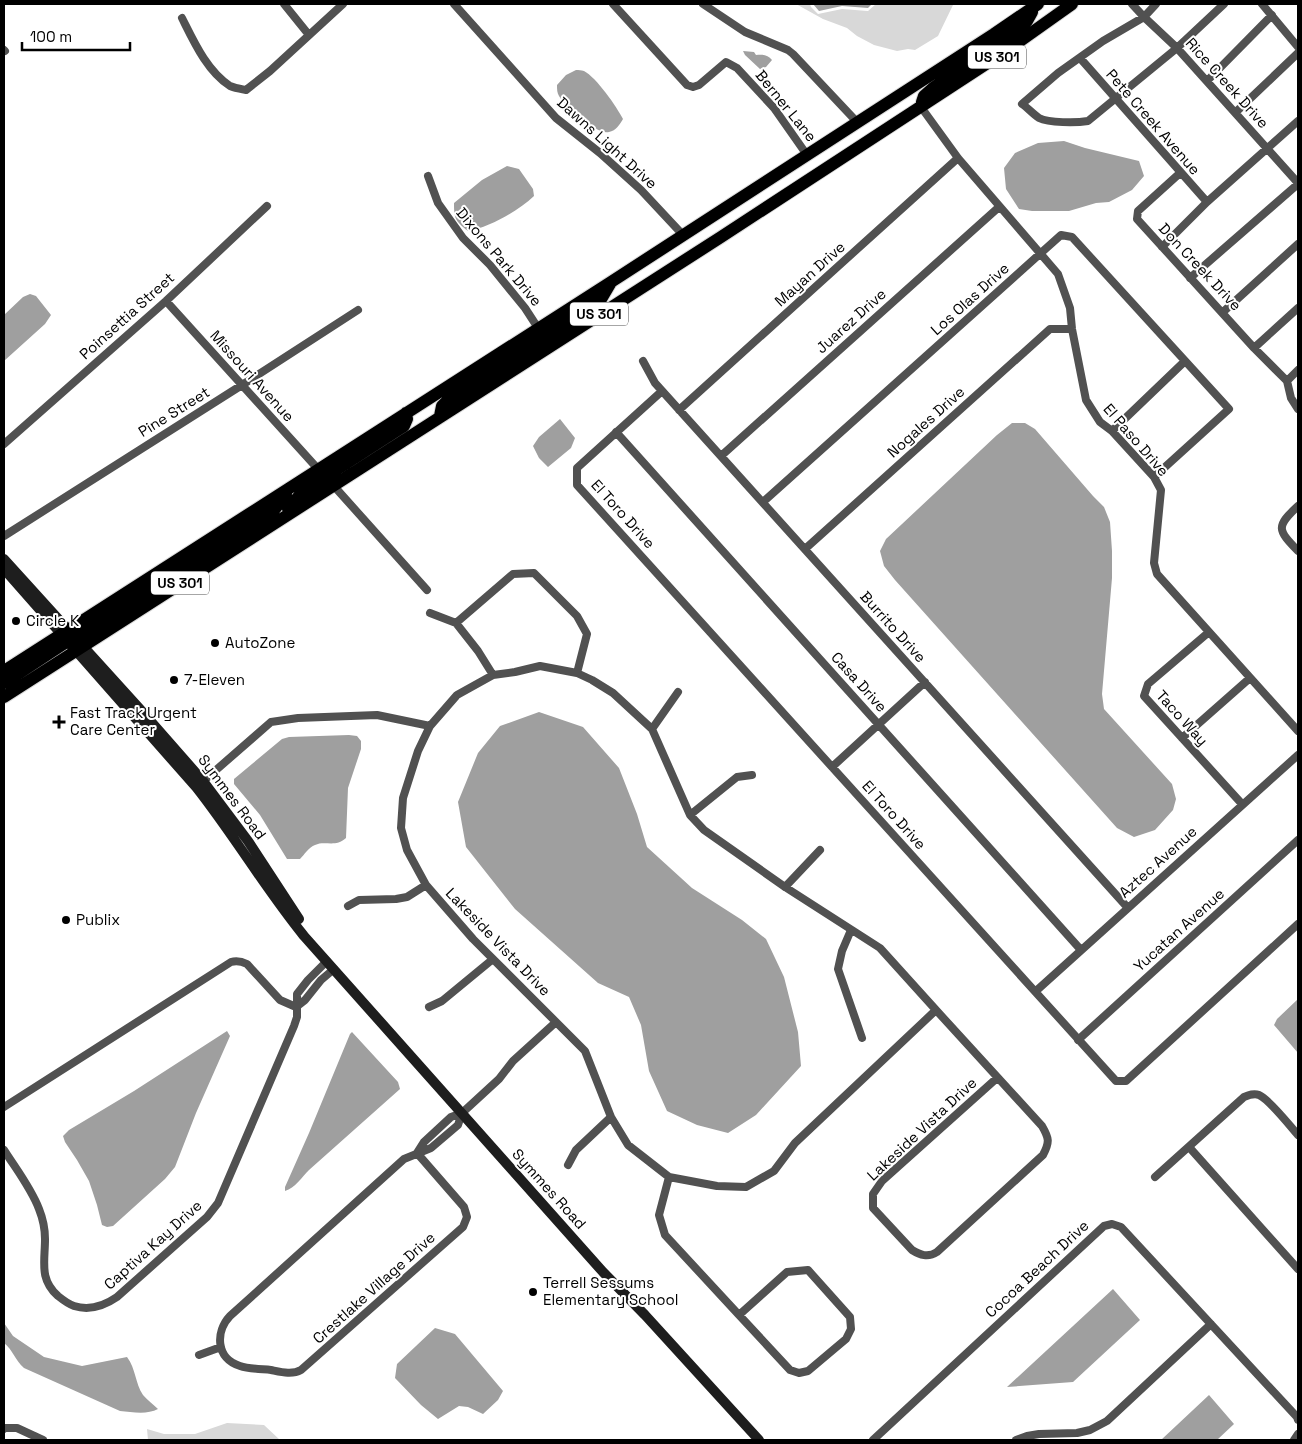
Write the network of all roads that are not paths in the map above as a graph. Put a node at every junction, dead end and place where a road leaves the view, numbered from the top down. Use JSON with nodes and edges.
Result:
{"nodes":[{"id":1,"x":284,"y":4,"type":"edge"},
{"id":2,"x":343,"y":4,"type":"edge"},
{"id":3,"x":454,"y":4,"type":"edge"},
{"id":4,"x":613,"y":4,"type":"edge"},
{"id":5,"x":703,"y":4,"type":"edge"},
{"id":6,"x":1072,"y":4,"type":"edge"},
{"id":7,"x":1132,"y":4,"type":"edge"},
{"id":8,"x":1156,"y":4,"type":"edge"},
{"id":9,"x":1224,"y":4,"type":"edge"},
{"id":10,"x":1262,"y":4,"type":"edge"},
{"id":11,"x":1037,"y":5,"type":"edge"},
{"id":12,"x":1272,"y":15,"type":"junction"},
{"id":13,"x":1144,"y":17,"type":"junction"},
{"id":14,"x":182,"y":18,"type":"dead end"},
{"id":15,"x":309,"y":35,"type":"junction"},
{"id":16,"x":1298,"y":47,"type":"edge"},
{"id":17,"x":1177,"y":48,"type":"junction"},
{"id":18,"x":1298,"y":53,"type":"edge"},
{"id":19,"x":1080,"y":58,"type":"junction"},
{"id":20,"x":1207,"y":81,"type":"junction"},
{"id":21,"x":1114,"y":99,"type":"junction"},
{"id":22,"x":921,"y":107,"type":"junction"},
{"id":23,"x":1236,"y":112,"type":"junction"},
{"id":24,"x":1298,"y":121,"type":"edge"},
{"id":25,"x":857,"y":122,"type":"junction"},
{"id":26,"x":1267,"y":148,"type":"junction"},
{"id":27,"x":807,"y":154,"type":"junction"},
{"id":28,"x":958,"y":158,"type":"junction"},
{"id":29,"x":1180,"y":173,"type":"junction"},
{"id":30,"x":428,"y":176,"type":"dead end"},
{"id":31,"x":1298,"y":183,"type":"edge"},
{"id":32,"x":1207,"y":202,"type":"junction"},
{"id":33,"x":267,"y":206,"type":"dead end"},
{"id":34,"x":999,"y":207,"type":"junction"},
{"id":35,"x":683,"y":235,"type":"junction"},
{"id":36,"x":1298,"y":244,"type":"edge"},
{"id":37,"x":1162,"y":247,"type":"junction"},
{"id":38,"x":1041,"y":254,"type":"junction"},
{"id":39,"x":1190,"y":278,"type":"junction"},
{"id":40,"x":611,"y":282,"type":"junction"},
{"id":41,"x":166,"y":301,"type":"junction"},
{"id":42,"x":1298,"y":308,"type":"edge"},
{"id":43,"x":358,"y":310,"type":"dead end"},
{"id":44,"x":1223,"y":312,"type":"junction"},
{"id":45,"x":538,"y":328,"type":"junction"},
{"id":46,"x":1072,"y":329,"type":"junction"},
{"id":47,"x":1254,"y":348,"type":"junction"},
{"id":48,"x":643,"y":361,"type":"dead end"},
{"id":49,"x":1185,"y":361,"type":"junction"},
{"id":50,"x":1298,"y":370,"type":"edge"},
{"id":51,"x":1287,"y":381,"type":"junction"},
{"id":52,"x":242,"y":385,"type":"junction"},
{"id":53,"x":662,"y":391,"type":"junction"},
{"id":54,"x":1298,"y":409,"type":"edge"},
{"id":55,"x":679,"y":410,"type":"junction"},
{"id":56,"x":406,"y":413,"type":"junction"},
{"id":57,"x":440,"y":416,"type":"junction"},
{"id":58,"x":1112,"y":431,"type":"junction"},
{"id":59,"x":616,"y":432,"type":"junction"},
{"id":60,"x":4,"y":444,"type":"edge"},
{"id":61,"x":721,"y":456,"type":"junction"},
{"id":62,"x":318,"y":469,"type":"junction"},
{"id":63,"x":1154,"y":477,"type":"junction"},
{"id":64,"x":334,"y":485,"type":"junction"},
{"id":65,"x":763,"y":502,"type":"junction"},
{"id":66,"x":1298,"y":506,"type":"edge"},
{"id":67,"x":277,"y":521,"type":"junction"},
{"id":68,"x":4,"y":536,"type":"edge"},
{"id":69,"x":805,"y":549,"type":"junction"},
{"id":70,"x":1298,"y":551,"type":"edge"},
{"id":71,"x":4,"y":558,"type":"edge"},
{"id":72,"x":4,"y":569,"type":"edge"},
{"id":73,"x":427,"y":590,"type":"dead end"},
{"id":74,"x":430,"y":613,"type":"dead end"},
{"id":75,"x":456,"y":623,"type":"junction"},
{"id":76,"x":1209,"y":632,"type":"junction"},
{"id":77,"x":72,"y":640,"type":"junction"},
{"id":78,"x":4,"y":671,"type":"edge"},
{"id":79,"x":577,"y":672,"type":"junction"},
{"id":80,"x":493,"y":675,"type":"junction"},
{"id":81,"x":1250,"y":678,"type":"junction"},
{"id":82,"x":925,"y":682,"type":"junction"},
{"id":83,"x":4,"y":683,"type":"edge"},
{"id":84,"x":678,"y":692,"type":"dead end"},
{"id":85,"x":4,"y":697,"type":"edge"},
{"id":86,"x":878,"y":724,"type":"junction"},
{"id":87,"x":430,"y":726,"type":"junction"},
{"id":88,"x":652,"y":729,"type":"junction"},
{"id":89,"x":1298,"y":731,"type":"edge"},
{"id":90,"x":1182,"y":738,"type":"junction"},
{"id":91,"x":1298,"y":755,"type":"edge"},
{"id":92,"x":832,"y":767,"type":"junction"},
{"id":93,"x":752,"y":774,"type":"dead end"},
{"id":94,"x":200,"y":784,"type":"junction"},
{"id":95,"x":1242,"y":804,"type":"junction"},
{"id":96,"x":690,"y":815,"type":"junction"},
{"id":97,"x":1298,"y":840,"type":"edge"},
{"id":98,"x":820,"y":850,"type":"dead end"},
{"id":99,"x":426,"y":885,"type":"junction"},
{"id":100,"x":785,"y":887,"type":"junction"},
{"id":101,"x":348,"y":906,"type":"dead end"},
{"id":102,"x":1128,"y":908,"type":"junction"},
{"id":103,"x":1298,"y":924,"type":"edge"},
{"id":104,"x":851,"y":930,"type":"junction"},
{"id":105,"x":1081,"y":950,"type":"junction"},
{"id":106,"x":493,"y":958,"type":"junction"},
{"id":107,"x":327,"y":961,"type":"junction"},
{"id":108,"x":1036,"y":991,"type":"junction"},
{"id":109,"x":296,"y":1007,"type":"junction"},
{"id":110,"x":429,"y":1007,"type":"dead end"},
{"id":111,"x":936,"y":1010,"type":"junction"},
{"id":112,"x":556,"y":1022,"type":"junction"},
{"id":113,"x":862,"y":1038,"type":"dead end"},
{"id":114,"x":1078,"y":1040,"type":"junction"},
{"id":115,"x":997,"y":1078,"type":"junction"},
{"id":116,"x":4,"y":1107,"type":"edge"},
{"id":117,"x":462,"y":1113,"type":"junction"},
{"id":118,"x":611,"y":1117,"type":"junction"},
{"id":119,"x":1298,"y":1135,"type":"edge"},
{"id":120,"x":1189,"y":1147,"type":"junction"},
{"id":121,"x":4,"y":1150,"type":"edge"},
{"id":122,"x":417,"y":1153,"type":"junction"},
{"id":123,"x":568,"y":1165,"type":"dead end"},
{"id":124,"x":669,"y":1177,"type":"junction"},
{"id":125,"x":1155,"y":1177,"type":"dead end"},
{"id":126,"x":1298,"y":1269,"type":"edge"},
{"id":127,"x":739,"y":1315,"type":"junction"},
{"id":128,"x":1211,"y":1324,"type":"junction"},
{"id":129,"x":221,"y":1347,"type":"junction"},
{"id":130,"x":198,"y":1355,"type":"dead end"},
{"id":131,"x":1298,"y":1420,"type":"edge"},
{"id":132,"x":4,"y":1429,"type":"edge"},
{"id":133,"x":1298,"y":1434,"type":"edge"},
{"id":134,"x":43,"y":1440,"type":"edge"},
{"id":135,"x":760,"y":1440,"type":"edge"},
{"id":136,"x":873,"y":1440,"type":"edge"},
{"id":137,"x":1016,"y":1440,"type":"edge"},
{"id":138,"x":1294,"y":1440,"type":"edge"}],
"edges":[{"from":1,"to":15,"type":"street"},
{"from":2,"to":15,"type":"street"},
{"from":3,"to":35,"type":"street","name":"Dawns Light Drive"},
{"from":4,"to":27,"type":"street","name":"Berner Lane"},
{"from":5,"to":25,"type":"street"},
{"from":6,"to":22,"type":"main road","number":"US 301"},
{"from":7,"to":13,"type":"street","name":"Rice Creek Drive"},
{"from":8,"to":13,"type":"street"},
{"from":9,"to":17,"type":"street"},
{"from":10,"to":12,"type":"street"},
{"from":11,"to":22,"type":"main road"},
{"from":11,"to":25,"type":"main road","number":"US 301"},
{"from":12,"to":16,"type":"street"},
{"from":12,"to":20,"type":"street"},
{"from":13,"to":17,"type":"street","name":"Rice Creek Drive"},
{"from":13,"to":19,"type":"street"},
{"from":14,"to":15,"type":"street"},
{"from":17,"to":20,"type":"street","name":"Rice Creek Drive"},
{"from":17,"to":21,"type":"street"},
{"from":18,"to":23,"type":"street"},
{"from":19,"to":21,"type":"street","name":"Pete Creek Avenue"},
{"from":19,"to":21,"type":"street"},
{"from":20,"to":23,"type":"street","name":"Rice Creek Drive"},
{"from":21,"to":29,"type":"street","name":"Pete Creek Avenue"},
{"from":22,"to":28,"type":"street","name":"El Paso Drive"},
{"from":22,"to":57,"type":"main road","number":"US 301"},
{"from":23,"to":26,"type":"street","name":"Rice Creek Drive"},
{"from":24,"to":26,"type":"street"},
{"from":25,"to":27,"type":"main road","number":"US 301"},
{"from":26,"to":31,"type":"street","name":"Rice Creek Drive"},
{"from":26,"to":32,"type":"street"},
{"from":27,"to":35,"type":"main road","number":"US 301"},
{"from":28,"to":34,"type":"street","name":"El Paso Drive"},
{"from":28,"to":55,"type":"street","name":"Mayan Drive"},
{"from":29,"to":32,"type":"street","name":"Pete Creek Avenue"},
{"from":29,"to":37,"type":"street","name":"Don Creek Drive"},
{"from":30,"to":45,"type":"street","name":"Dixons Park Drive"},
{"from":31,"to":39,"type":"street"},
{"from":32,"to":37,"type":"street"},
{"from":33,"to":41,"type":"street","name":"Poinsettia Street"},
{"from":34,"to":38,"type":"street","name":"El Paso Drive"},
{"from":34,"to":61,"type":"street","name":"Juarez Drive"},
{"from":35,"to":40,"type":"main road","number":"US 301"},
{"from":36,"to":44,"type":"street"},
{"from":37,"to":39,"type":"street","name":"Don Creek Drive"},
{"from":38,"to":46,"type":"street","name":"El Paso Drive"},
{"from":38,"to":49,"type":"street","name":"Los Olas Drive"},
{"from":38,"to":65,"type":"street","name":"Los Olas Drive"},
{"from":39,"to":44,"type":"street","name":"Don Creek Drive"},
{"from":40,"to":45,"type":"main road","number":"US 301"},
{"from":40,"to":57,"type":"main road"},
{"from":41,"to":52,"type":"street","name":"Missouri Avenue"},
{"from":41,"to":60,"type":"street","name":"Poinsettia Street"},
{"from":42,"to":47,"type":"street"},
{"from":43,"to":52,"type":"street","name":"Pine Street"},
{"from":44,"to":47,"type":"street","name":"Don Creek Drive"},
{"from":45,"to":56,"type":"main road","number":"US 301"},
{"from":46,"to":58,"type":"street","name":"El Paso Drive"},
{"from":46,"to":69,"type":"street","name":"Nogales Drive"},
{"from":47,"to":51,"type":"street","name":"Don Creek Drive"},
{"from":48,"to":53,"type":"street","name":"Burrito Drive"},
{"from":49,"to":58,"type":"street"},
{"from":49,"to":63,"type":"street"},
{"from":50,"to":51,"type":"street"},
{"from":51,"to":54,"type":"street"},
{"from":52,"to":62,"type":"street","name":"Missouri Avenue"},
{"from":52,"to":68,"type":"street","name":"Pine Street"},
{"from":53,"to":55,"type":"street","name":"Burrito Drive"},
{"from":53,"to":59,"type":"street","name":"El Toro Drive"},
{"from":55,"to":61,"type":"street","name":"Burrito Drive"},
{"from":56,"to":62,"type":"main road","number":"US 301"},
{"from":56,"to":67,"type":"main road"},
{"from":57,"to":64,"type":"main road","number":"US 301"},
{"from":58,"to":63,"type":"street","name":"El Paso Drive"},
{"from":59,"to":86,"type":"street","name":"Casa Drive"},
{"from":59,"to":92,"type":"street","name":"El Toro Drive"},
{"from":61,"to":65,"type":"street","name":"Burrito Drive"},
{"from":62,"to":77,"type":"main road","number":"US 301"},
{"from":63,"to":76,"type":"street","name":"El Paso Drive"},
{"from":64,"to":67,"type":"main road","number":"US 301"},
{"from":64,"to":73,"type":"street"},
{"from":65,"to":69,"type":"street","name":"Burrito Drive"},
{"from":66,"to":70,"type":"street"},
{"from":67,"to":77,"type":"main road","number":"US 301"},
{"from":69,"to":82,"type":"street","name":"Burrito Drive"},
{"from":71,"to":77,"type":"street","name":"Symmes Road"},
{"from":72,"to":77,"type":"street","name":"Symmes Road"},
{"from":74,"to":75,"type":"street"},
{"from":75,"to":79,"type":"street"},
{"from":75,"to":80,"type":"street"},
{"from":76,"to":81,"type":"street","name":"El Paso Drive"},
{"from":76,"to":90,"type":"street","name":"Taco Way"},
{"from":77,"to":78,"type":"main road","number":"US 301"},
{"from":77,"to":83,"type":"main road"},
{"from":77,"to":85,"type":"main road","number":"US 301"},
{"from":77,"to":94,"type":"street","name":"Symmes Road"},
{"from":79,"to":80,"type":"street","name":"Lakeside Vista Drive"},
{"from":79,"to":88,"type":"street","name":"Lakeside Vista Drive"},
{"from":80,"to":87,"type":"street","name":"Lakeside Vista Drive"},
{"from":81,"to":89,"type":"street","name":"El Paso Drive"},
{"from":81,"to":90,"type":"street"},
{"from":82,"to":86,"type":"street"},
{"from":82,"to":102,"type":"street","name":"Burrito Drive"},
{"from":84,"to":88,"type":"street"},
{"from":86,"to":92,"type":"street"},
{"from":86,"to":105,"type":"street","name":"Casa Drive"},
{"from":87,"to":94,"type":"street"},
{"from":87,"to":99,"type":"street","name":"Lakeside Vista Drive"},
{"from":88,"to":96,"type":"street","name":"Lakeside Vista Drive"},
{"from":90,"to":95,"type":"street","name":"Taco Way"},
{"from":91,"to":95,"type":"street","name":"Aztec Avenue"},
{"from":92,"to":108,"type":"street","name":"El Toro Drive"},
{"from":93,"to":96,"type":"street"},
{"from":94,"to":107,"type":"street","name":"Symmes Road"},
{"from":95,"to":102,"type":"street","name":"Aztec Avenue"},
{"from":96,"to":100,"type":"street","name":"Lakeside Vista Drive"},
{"from":97,"to":114,"type":"street","name":"Yucatan Avenue"},
{"from":98,"to":100,"type":"street"},
{"from":99,"to":101,"type":"street"},
{"from":99,"to":106,"type":"street","name":"Lakeside Vista Drive"},
{"from":100,"to":104,"type":"street","name":"Lakeside Vista Drive"},
{"from":102,"to":105,"type":"street","name":"Aztec Avenue"},
{"from":103,"to":114,"type":"street","name":"El Toro Drive"},
{"from":104,"to":111,"type":"street","name":"Lakeside Vista Drive"},
{"from":104,"to":113,"type":"street"},
{"from":105,"to":108,"type":"street","name":"Aztec Avenue"},
{"from":106,"to":110,"type":"street"},
{"from":106,"to":112,"type":"street","name":"Lakeside Vista Drive"},
{"from":107,"to":109,"type":"street"},
{"from":107,"to":117,"type":"street","name":"Symmes Road"},
{"from":108,"to":114,"type":"street","name":"El Toro Drive"},
{"from":109,"to":116,"type":"street"},
{"from":109,"to":121,"type":"street","name":"Captiva Kay Drive"},
{"from":111,"to":115,"type":"street","name":"Lakeside Vista Drive"},
{"from":111,"to":124,"type":"street","name":"Lakeside Vista Drive"},
{"from":112,"to":117,"type":"street"},
{"from":112,"to":118,"type":"street","name":"Lakeside Vista Drive"},
{"from":115,"to":115,"type":"street","name":"Lakeside Vista Drive"},
{"from":117,"to":122,"type":"street"},
{"from":117,"to":135,"type":"street","name":"Symmes Road"},
{"from":118,"to":123,"type":"street"},
{"from":118,"to":124,"type":"street","name":"Lakeside Vista Drive"},
{"from":119,"to":120,"type":"street"},
{"from":120,"to":125,"type":"street"},
{"from":120,"to":126,"type":"street"},
{"from":122,"to":129,"type":"street"},
{"from":122,"to":129,"type":"street","name":"Crestlake Village Drive"},
{"from":124,"to":127,"type":"street"},
{"from":127,"to":127,"type":"street"},
{"from":128,"to":131,"type":"street","name":"Cocoa Beach Drive"},
{"from":128,"to":136,"type":"street","name":"Cocoa Beach Drive"},
{"from":128,"to":137,"type":"street"},
{"from":129,"to":130,"type":"street"},
{"from":132,"to":134,"type":"street"},
{"from":133,"to":138,"type":"street"}]}
